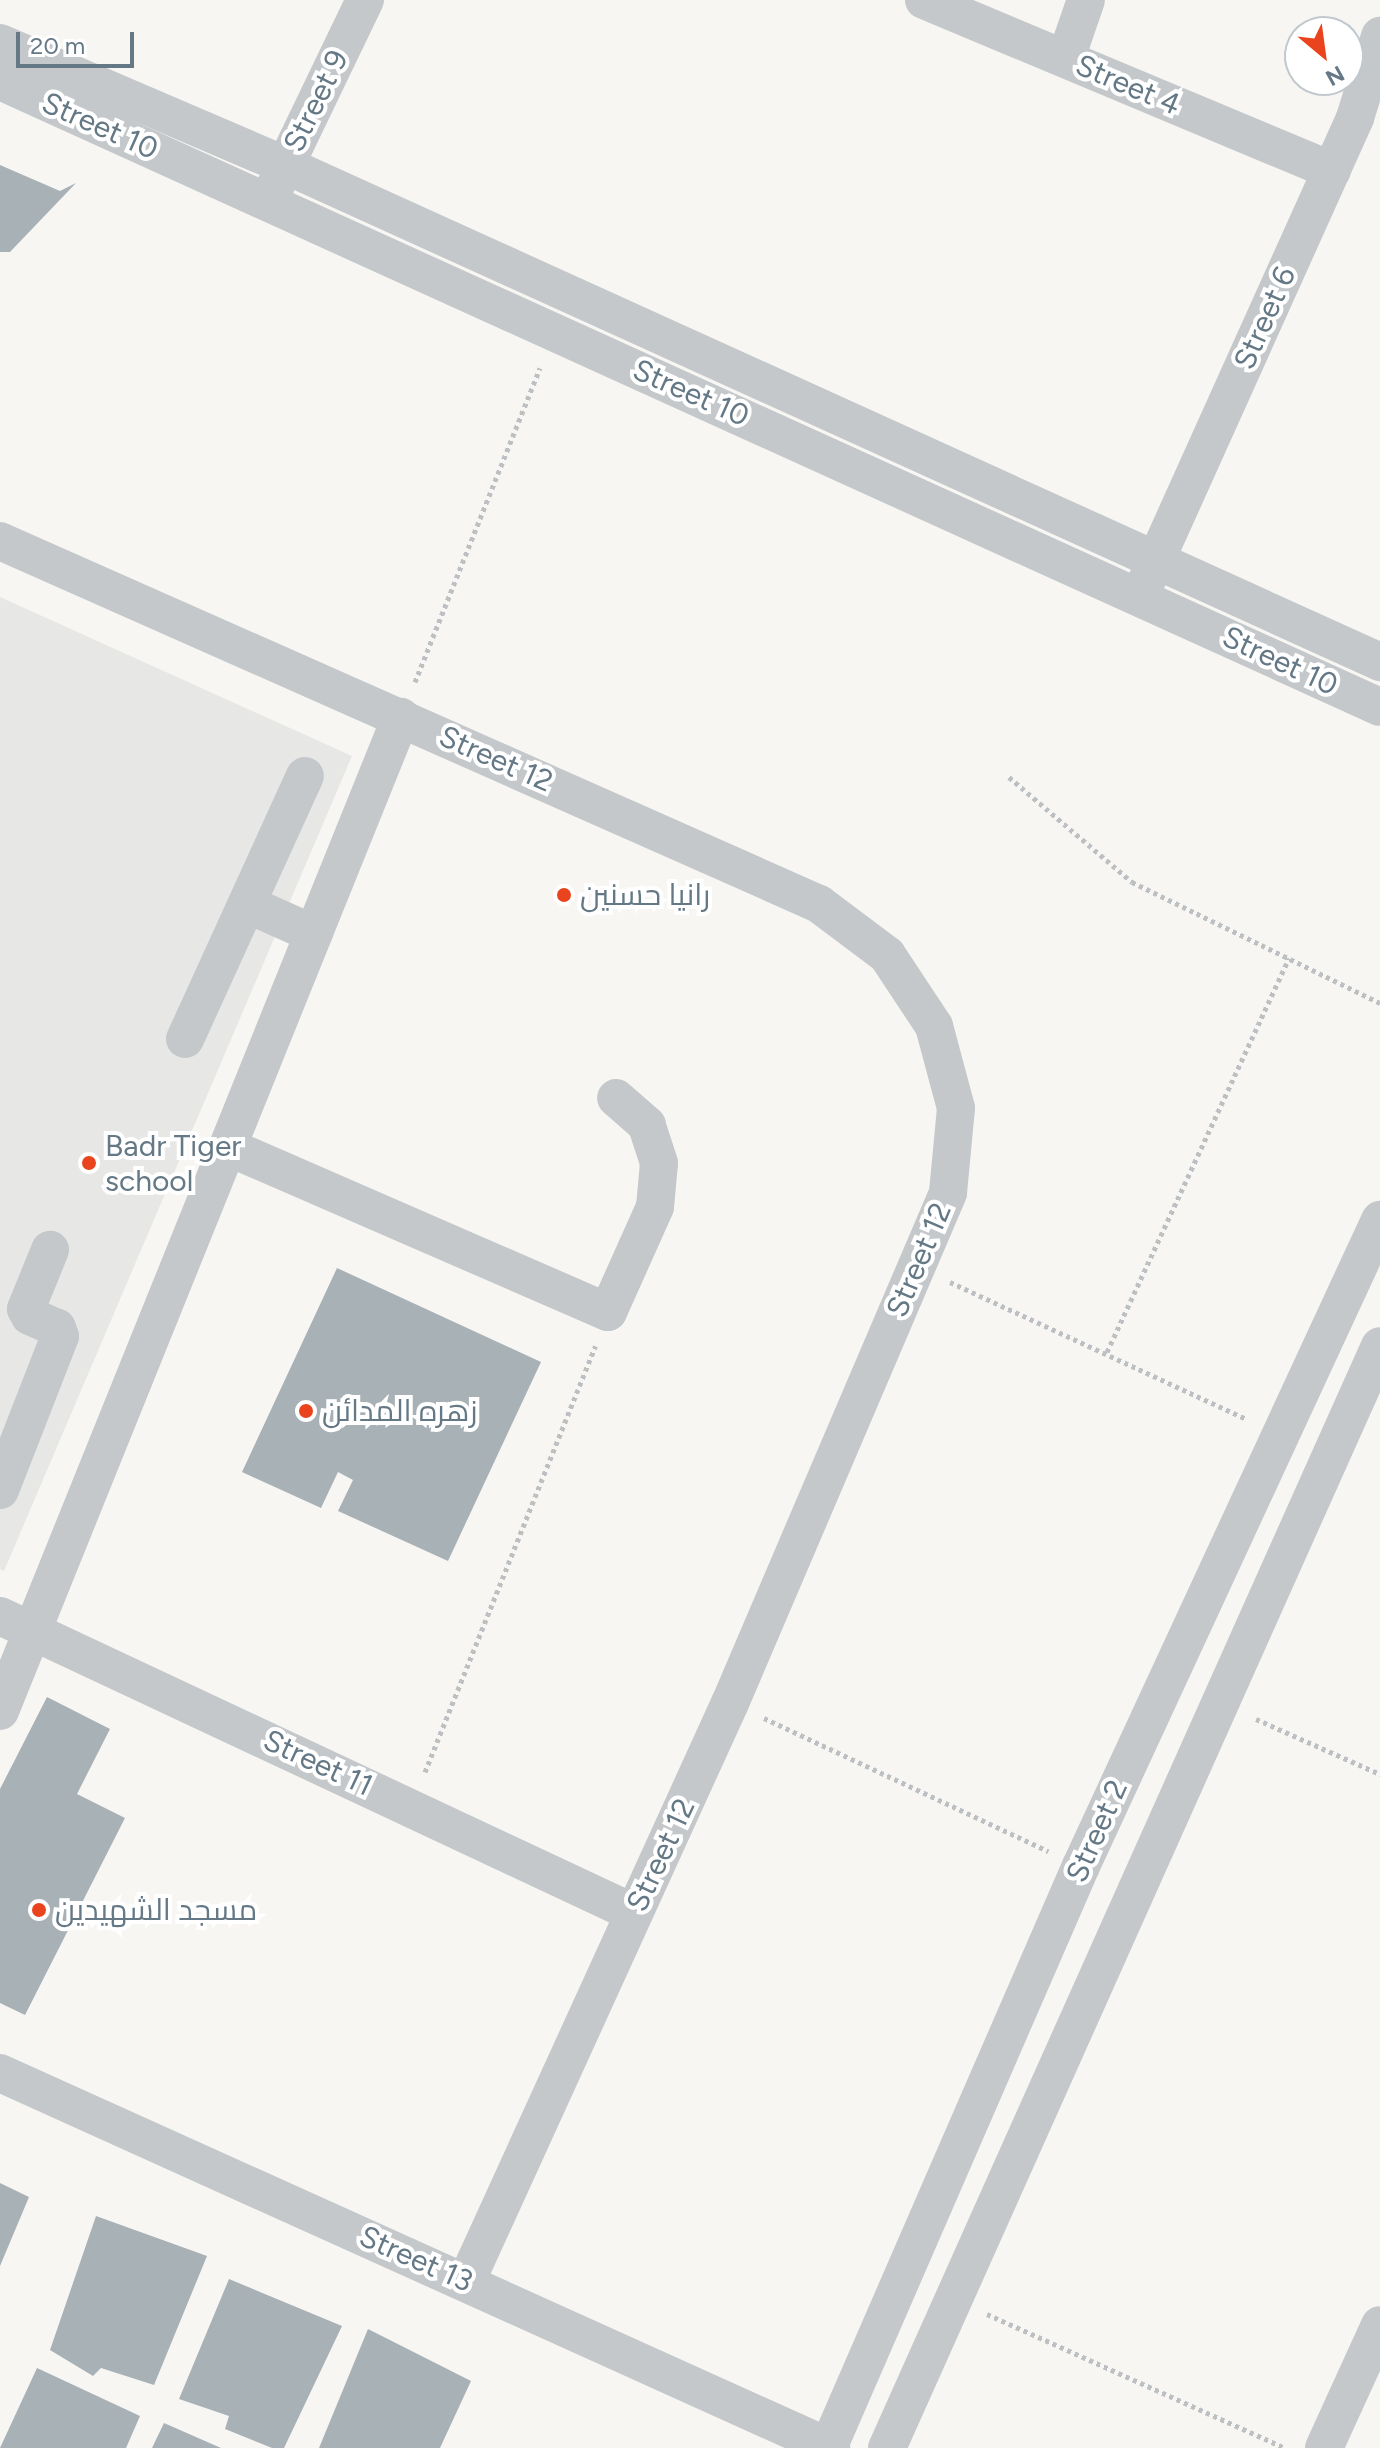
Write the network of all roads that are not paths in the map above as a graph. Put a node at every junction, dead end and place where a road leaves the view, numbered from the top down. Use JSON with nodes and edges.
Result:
{"nodes":[{"id":1,"x":365,"y":0,"type":"edge"},
{"id":2,"x":924,"y":0,"type":"edge"},
{"id":3,"x":1086,"y":0,"type":"edge"},
{"id":4,"x":1380,"y":36,"type":"edge"},
{"id":5,"x":0,"y":43,"type":"edge"},
{"id":6,"x":1066,"y":58,"type":"junction"},
{"id":7,"x":0,"y":81,"type":"edge"},
{"id":8,"x":285,"y":165,"type":"junction"},
{"id":9,"x":1332,"y":171,"type":"junction"},
{"id":10,"x":268,"y":202,"type":"junction"},
{"id":11,"x":0,"y":541,"type":"edge"},
{"id":12,"x":1157,"y":559,"type":"junction"},
{"id":13,"x":1140,"y":596,"type":"junction"},
{"id":14,"x":1380,"y":662,"type":"edge"},
{"id":15,"x":1380,"y":707,"type":"edge"},
{"id":16,"x":401,"y":717,"type":"junction"},
{"id":17,"x":305,"y":776,"type":"dead end"},
{"id":18,"x":247,"y":904,"type":"junction"},
{"id":19,"x":314,"y":934,"type":"junction"},
{"id":20,"x":185,"y":1039,"type":"dead end"},
{"id":21,"x":616,"y":1098,"type":"dead end"},
{"id":22,"x":228,"y":1147,"type":"junction"},
{"id":23,"x":1380,"y":1220,"type":"edge"},
{"id":24,"x":50,"y":1250,"type":"dead end"},
{"id":25,"x":1380,"y":1346,"type":"edge"},
{"id":26,"x":1,"y":1486,"type":"edge"},
{"id":27,"x":0,"y":1616,"type":"edge"},
{"id":28,"x":34,"y":1632,"type":"junction"},
{"id":29,"x":0,"y":1711,"type":"edge"},
{"id":30,"x":634,"y":1913,"type":"junction"},
{"id":31,"x":0,"y":2073,"type":"edge"},
{"id":32,"x":466,"y":2282,"type":"junction"},
{"id":33,"x":1380,"y":2325,"type":"edge"},
{"id":34,"x":829,"y":2448,"type":"edge"},
{"id":35,"x":887,"y":2448,"type":"edge"},
{"id":36,"x":1324,"y":2448,"type":"edge"}],
"edges":[{"from":1,"to":8,"type":"street","name":"Street 9"},
{"from":2,"to":6,"type":"street","name":"Street 4"},
{"from":3,"to":6,"type":"street"},
{"from":4,"to":9,"type":"street","name":"Street 6"},
{"from":5,"to":8,"type":"street","name":"Street 10"},
{"from":6,"to":9,"type":"street","name":"Street 4"},
{"from":7,"to":10,"type":"street","name":"Street 10"},
{"from":8,"to":10,"type":"street","name":"Street 9"},
{"from":8,"to":12,"type":"street","name":"Street 10"},
{"from":9,"to":12,"type":"street","name":"Street 6"},
{"from":10,"to":13,"type":"street","name":"Street 10"},
{"from":11,"to":16,"type":"street","name":"Street 12"},
{"from":12,"to":13,"type":"street","name":"Street 6"},
{"from":12,"to":14,"type":"street","name":"Street 10"},
{"from":13,"to":15,"type":"street","name":"Street 10"},
{"from":16,"to":19,"type":"street"},
{"from":16,"to":30,"type":"street","name":"Street 12"},
{"from":17,"to":18,"type":"street"},
{"from":18,"to":19,"type":"street"},
{"from":18,"to":20,"type":"street"},
{"from":19,"to":22,"type":"street"},
{"from":21,"to":22,"type":"street"},
{"from":22,"to":28,"type":"street"},
{"from":23,"to":34,"type":"street","name":"Street 2"},
{"from":24,"to":26,"type":"street"},
{"from":25,"to":35,"type":"street","name":"Street 2"},
{"from":27,"to":28,"type":"street","name":"Street 11"},
{"from":28,"to":29,"type":"street"},
{"from":28,"to":30,"type":"street","name":"Street 11"},
{"from":30,"to":32,"type":"street","name":"Street 12"},
{"from":31,"to":32,"type":"street","name":"Street 13"},
{"from":32,"to":34,"type":"street","name":"Street 13"},
{"from":33,"to":36,"type":"street"}]}
